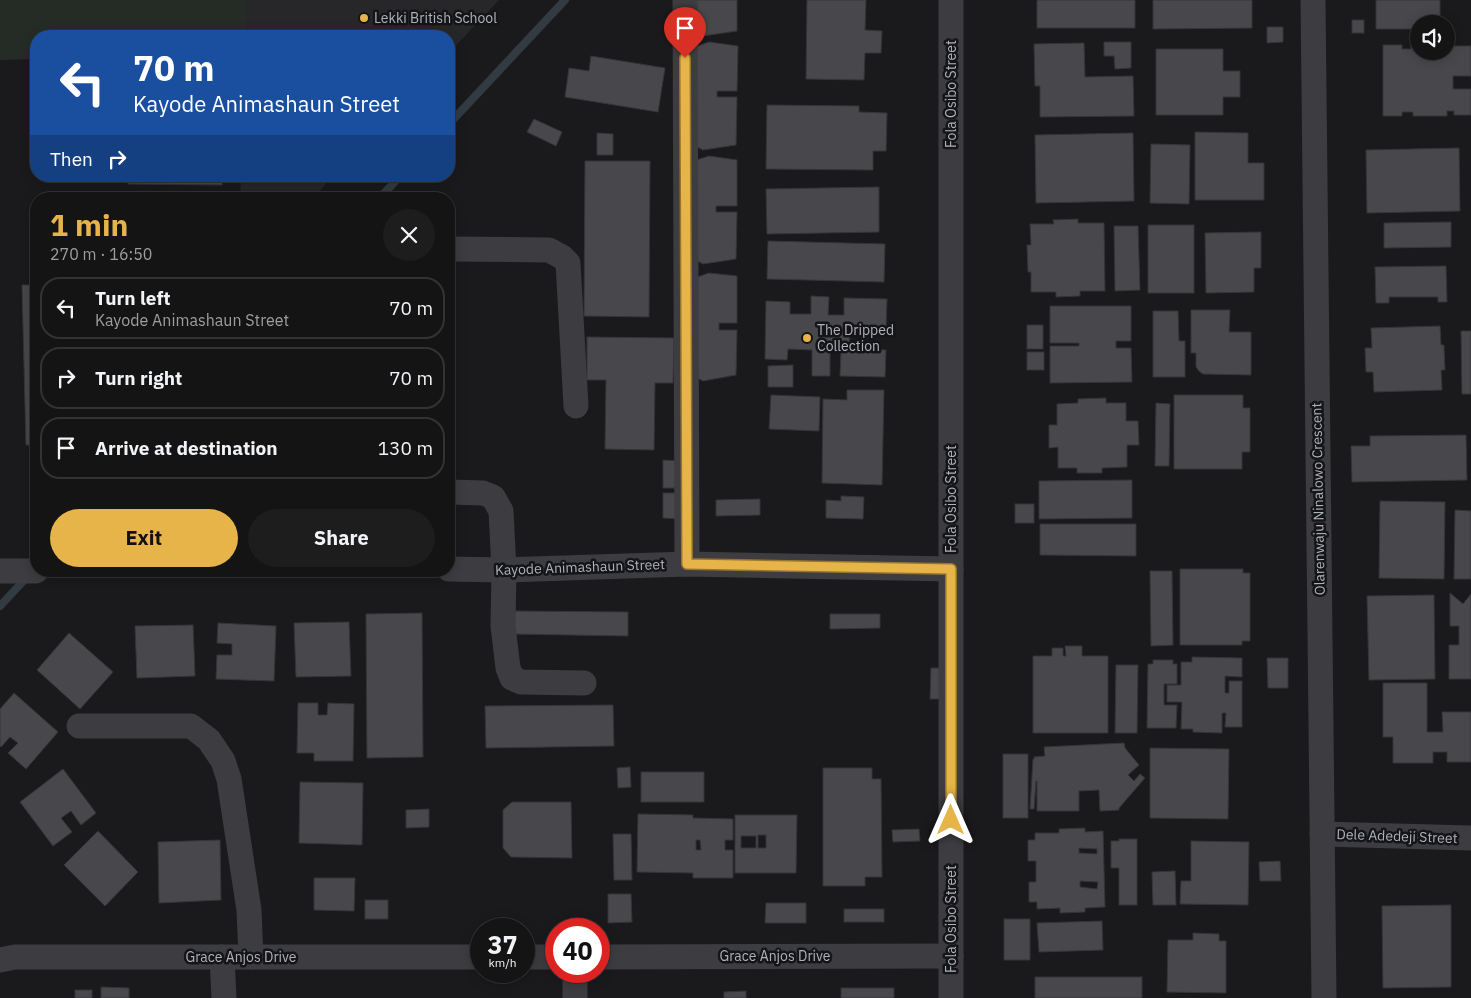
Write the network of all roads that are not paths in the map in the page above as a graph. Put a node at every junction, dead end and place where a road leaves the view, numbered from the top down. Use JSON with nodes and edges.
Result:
{"nodes":[{"id":1,"x":685,"y":0,"type":"edge"},
{"id":2,"x":951,"y":0,"type":"edge"},
{"id":3,"x":1313,"y":0,"type":"edge"},
{"id":4,"x":455,"y":249,"type":"edge"},
{"id":5,"x":576,"y":406,"type":"dead end"},
{"id":6,"x":455,"y":492,"type":"edge"},
{"id":7,"x":687,"y":564,"type":"junction"},
{"id":8,"x":455,"y":569,"type":"edge"},
{"id":9,"x":951,"y":569,"type":"junction"},
{"id":10,"x":504,"y":570,"type":"junction"},
{"id":11,"x":0,"y":571,"type":"edge"},
{"id":12,"x":30,"y":571,"type":"edge"},
{"id":13,"x":584,"y":683,"type":"dead end"},
{"id":14,"x":79,"y":726,"type":"dead end"},
{"id":15,"x":1322,"y":834,"type":"junction"},
{"id":16,"x":1471,"y":838,"type":"edge"},
{"id":17,"x":610,"y":956,"type":"edge"},
{"id":18,"x":951,"y":956,"type":"junction"},
{"id":19,"x":222,"y":957,"type":"junction"},
{"id":20,"x":251,"y":957,"type":"junction"},
{"id":21,"x":470,"y":957,"type":"edge"},
{"id":22,"x":0,"y":960,"type":"edge"},
{"id":23,"x":575,"y":983,"type":"edge"},
{"id":24,"x":224,"y":998,"type":"edge"},
{"id":25,"x":575,"y":998,"type":"edge"},
{"id":26,"x":951,"y":998,"type":"edge"},
{"id":27,"x":1324,"y":998,"type":"edge"}],
"edges":[{"from":1,"to":7,"type":"street"},
{"from":2,"to":9,"type":"street","name":"Fola Osibo Street"},
{"from":3,"to":15,"type":"street","name":"Olarenwaju Ninalowo Crescent"},
{"from":4,"to":5,"type":"street"},
{"from":6,"to":10,"type":"street"},
{"from":7,"to":9,"type":"street","name":"Kayode Animashaun Street"},
{"from":7,"to":10,"type":"street","name":"Kayode Animashaun Street"},
{"from":8,"to":10,"type":"street","name":"Kayode Animashaun Street"},
{"from":9,"to":18,"type":"street","name":"Fola Osibo Street"},
{"from":10,"to":13,"type":"street"},
{"from":11,"to":12,"type":"street"},
{"from":14,"to":20,"type":"street"},
{"from":15,"to":16,"type":"street","name":"Dele Adedeji Street"},
{"from":15,"to":27,"type":"street","name":"Olarenwaju Ninalowo Crescent"},
{"from":17,"to":18,"type":"street","name":"Grace Anjos Drive"},
{"from":18,"to":26,"type":"street","name":"Fola Osibo Street"},
{"from":19,"to":20,"type":"street","name":"Grace Anjos Drive"},
{"from":19,"to":22,"type":"street","name":"Grace Anjos Drive"},
{"from":19,"to":24,"type":"street"},
{"from":20,"to":21,"type":"street","name":"Grace Anjos Drive"},
{"from":23,"to":25,"type":"street"}]}
